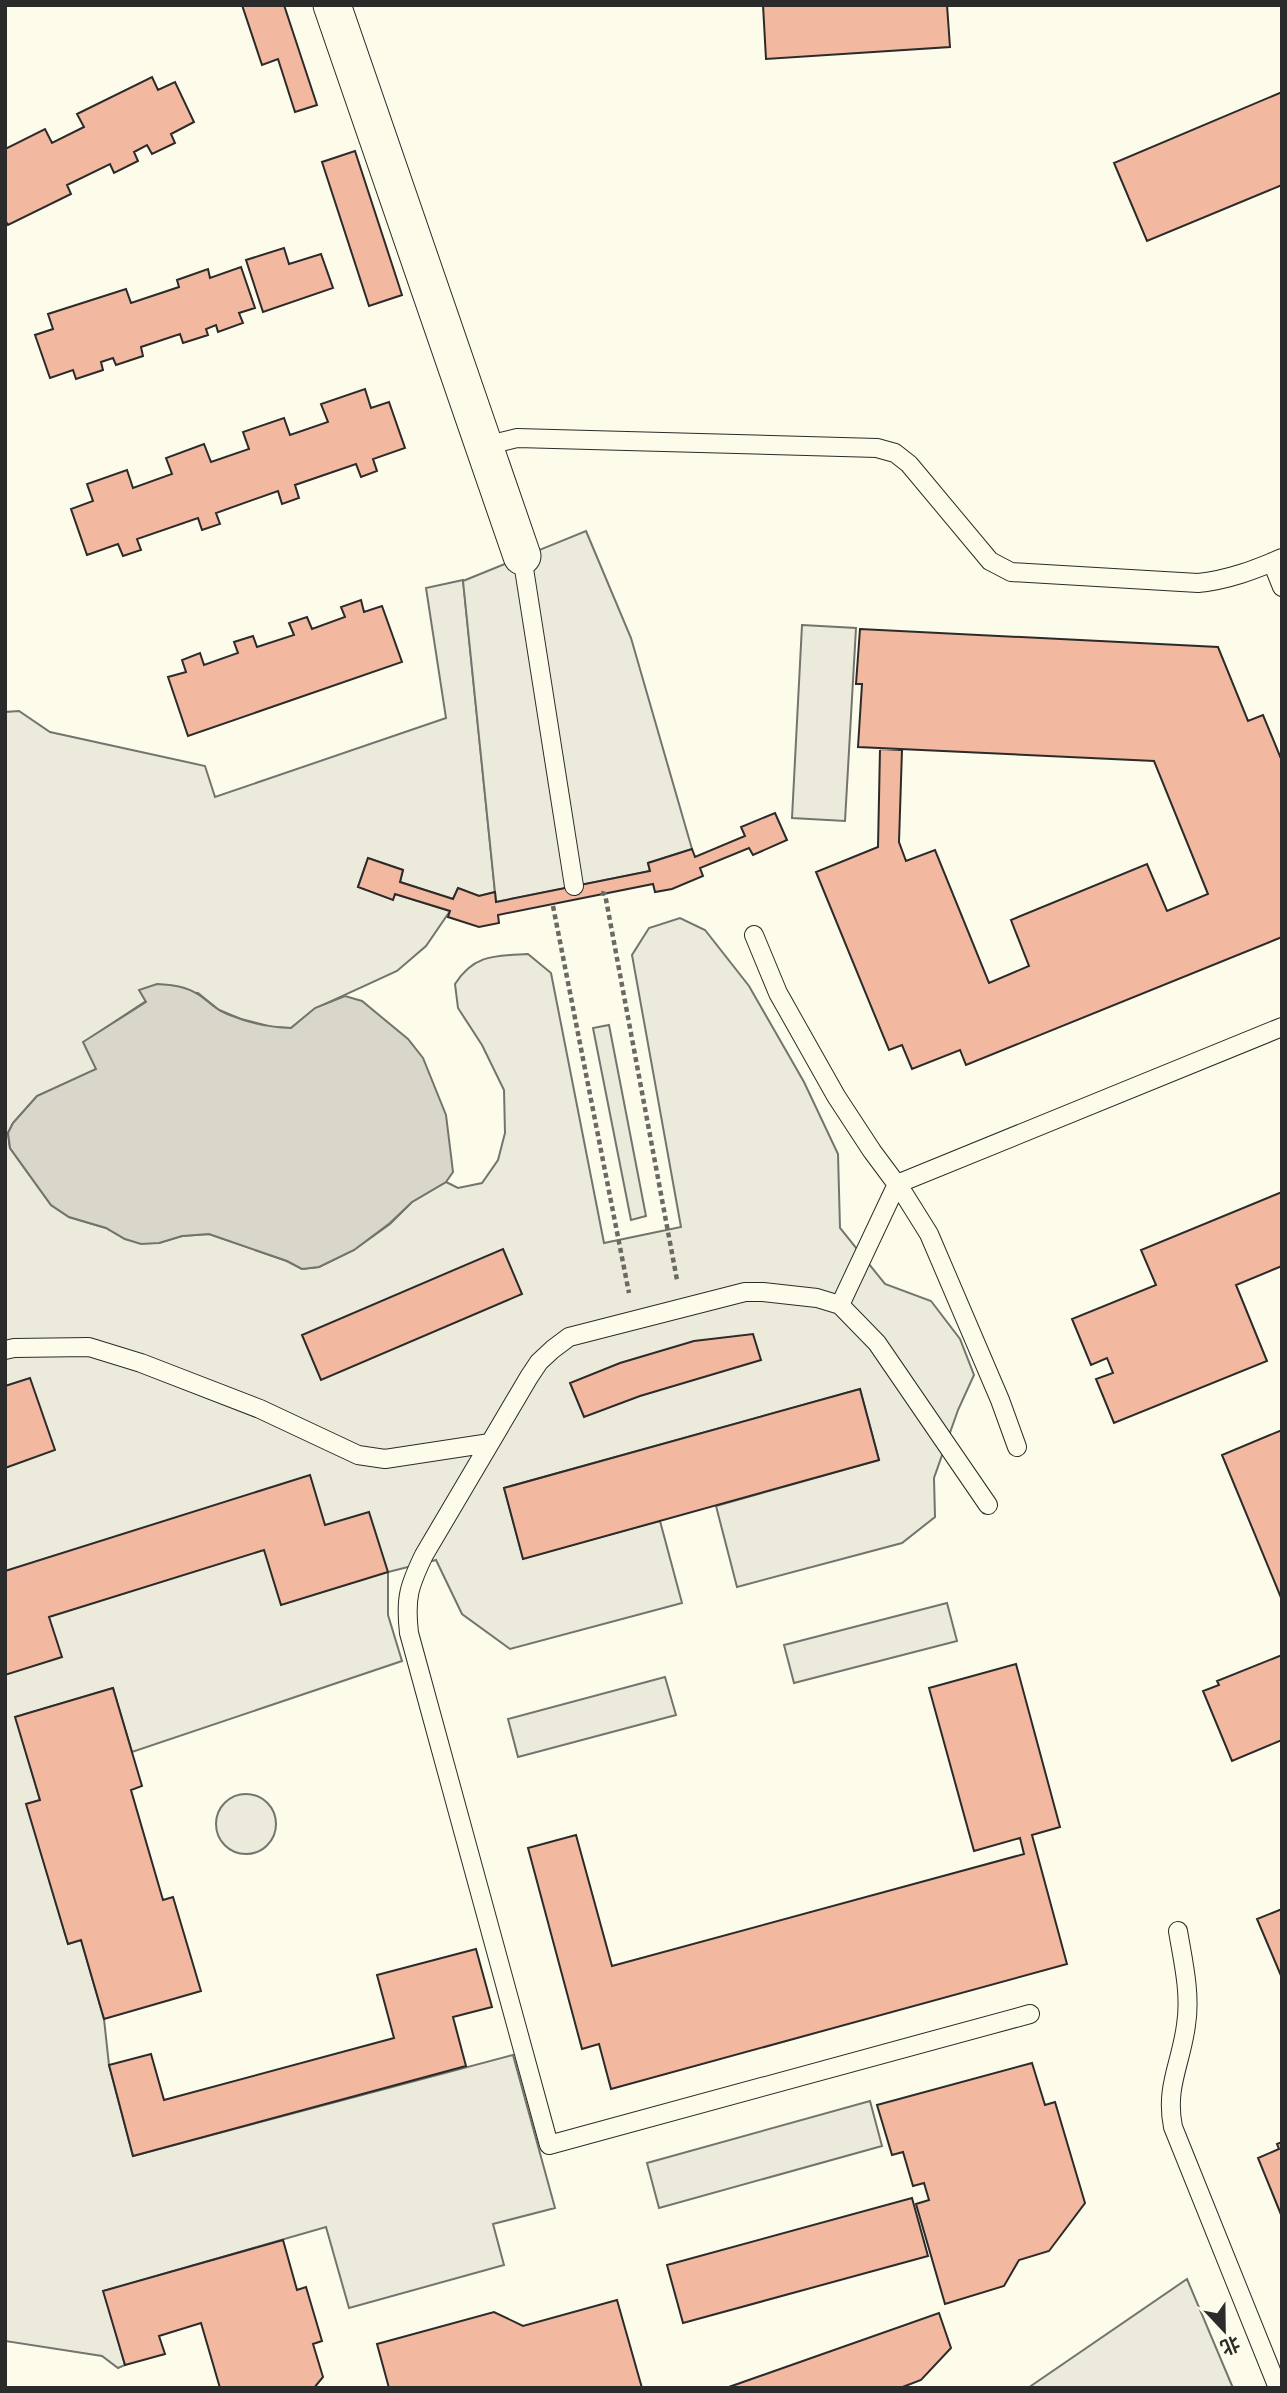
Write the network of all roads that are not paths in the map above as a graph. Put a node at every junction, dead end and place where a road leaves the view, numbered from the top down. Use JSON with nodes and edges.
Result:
{"nodes":[{"id":1,"x":332,"y":5,"type":"edge"},
{"id":2,"x":484,"y":446,"type":"junction"},
{"id":3,"x":522,"y":556,"type":"joint"},
{"id":4,"x":1277,"y":560,"type":"edge"},
{"id":5,"x":1282,"y":587,"type":"edge"},
{"id":6,"x":574,"y":886,"type":"road end"},
{"id":7,"x":754,"y":935,"type":"dead end"},
{"id":8,"x":1281,"y":1030,"type":"edge"},
{"id":9,"x":897,"y":1184,"type":"junction"},
{"id":10,"x":840,"y":1304,"type":"junction"},
{"id":11,"x":5,"y":1350,"type":"edge"},
{"id":12,"x":490,"y":1443,"type":"junction"},
{"id":13,"x":1017,"y":1447,"type":"dead end"},
{"id":14,"x":988,"y":1505,"type":"dead end"},
{"id":15,"x":1178,"y":1931,"type":"dead end"},
{"id":16,"x":1030,"y":2014,"type":"dead end"},
{"id":17,"x":1274,"y":2357,"type":"edge"},
{"id":18,"x":1278,"y":2388,"type":"edge"}],
"edges":[{"from":1,"to":2,"type":"street"},
{"from":2,"to":3,"type":"street"},
{"from":2,"to":4,"type":"lane"},
{"from":3,"to":6,"type":"lane"},
{"from":4,"to":5,"type":"lane"},
{"from":7,"to":9,"type":"lane"},
{"from":8,"to":9,"type":"lane"},
{"from":9,"to":10,"type":"lane"},
{"from":9,"to":13,"type":"lane"},
{"from":10,"to":12,"type":"lane"},
{"from":10,"to":14,"type":"lane"},
{"from":11,"to":12,"type":"lane"},
{"from":12,"to":16,"type":"lane"},
{"from":15,"to":17,"type":"lane"},
{"from":17,"to":18,"type":"lane"}]}
